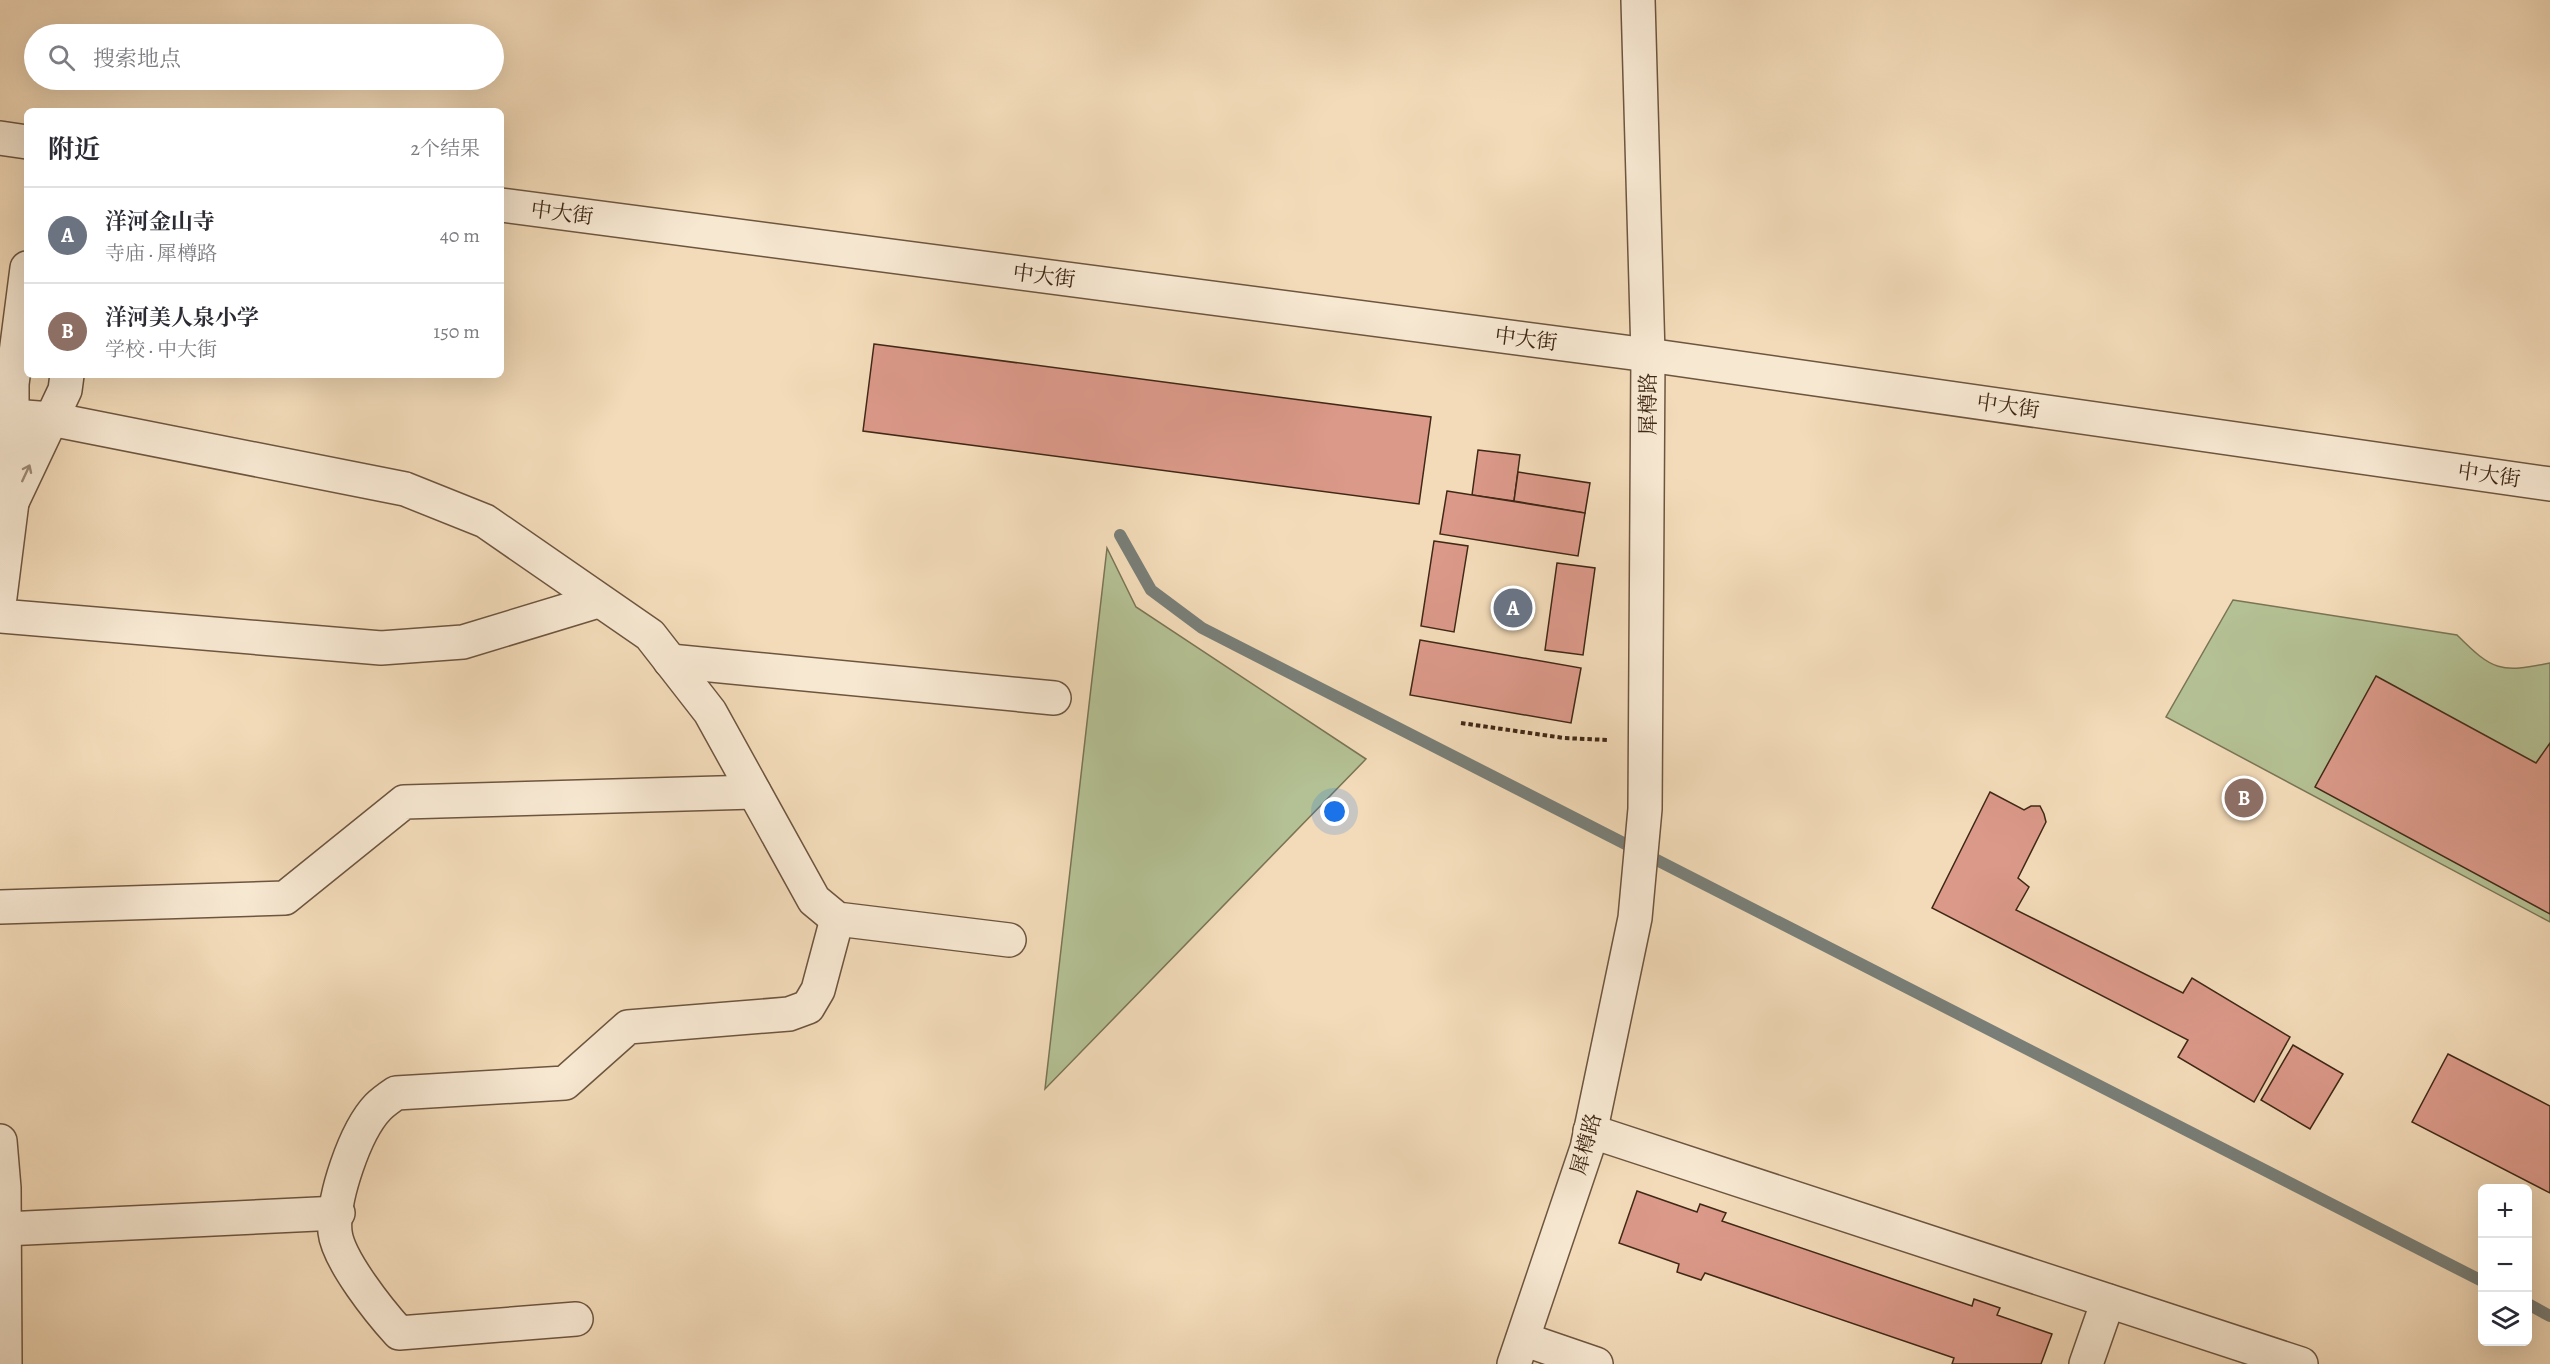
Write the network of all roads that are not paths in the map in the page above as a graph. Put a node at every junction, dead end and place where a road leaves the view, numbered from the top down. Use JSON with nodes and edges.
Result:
{"nodes":[{"id":1,"x":1638,"y":0,"type":"edge"},
{"id":2,"x":0,"y":138,"type":"edge"},
{"id":3,"x":24,"y":142,"type":"edge"},
{"id":4,"x":504,"y":205,"type":"edge"},
{"id":5,"x":24,"y":291,"type":"edge"},
{"id":6,"x":1648,"y":355,"type":"junction"},
{"id":7,"x":67,"y":378,"type":"edge"},
{"id":8,"x":6,"y":415,"type":"edge"},
{"id":9,"x":51,"y":419,"type":"junction"},
{"id":10,"x":2550,"y":484,"type":"edge"},
{"id":11,"x":12,"y":502,"type":"junction"},
{"id":12,"x":0,"y":597,"type":"edge"},
{"id":13,"x":598,"y":601,"type":"junction"},
{"id":14,"x":0,"y":616,"type":"edge"},
{"id":15,"x":670,"y":661,"type":"junction"},
{"id":16,"x":1054,"y":698,"type":"dead end"},
{"id":17,"x":754,"y":792,"type":"junction"},
{"id":18,"x":0,"y":907,"type":"edge"},
{"id":19,"x":837,"y":919,"type":"junction"},
{"id":20,"x":1009,"y":940,"type":"dead end"},
{"id":21,"x":1590,"y":1131,"type":"junction"},
{"id":22,"x":0,"y":1141,"type":"edge"},
{"id":23,"x":338,"y":1213,"type":"junction"},
{"id":24,"x":3,"y":1239,"type":"edge"},
{"id":25,"x":2108,"y":1301,"type":"junction"},
{"id":26,"x":576,"y":1319,"type":"dead end"},
{"id":27,"x":1519,"y":1351,"type":"edge"},
{"id":28,"x":5,"y":1364,"type":"edge"},
{"id":29,"x":1596,"y":1364,"type":"edge"},
{"id":30,"x":2086,"y":1364,"type":"edge"},
{"id":31,"x":2301,"y":1364,"type":"edge"}],
"edges":[{"from":1,"to":6,"type":"street","name":"犀樽路"},
{"from":2,"to":3,"type":"street"},
{"from":4,"to":6,"type":"street","name":"中大街"},
{"from":5,"to":8,"type":"street"},
{"from":6,"to":10,"type":"street","name":"中大街"},
{"from":6,"to":21,"type":"street","name":"犀樽路"},
{"from":7,"to":9,"type":"street"},
{"from":8,"to":9,"type":"street"},
{"from":8,"to":11,"type":"street"},
{"from":11,"to":9,"type":"street","one_way":true},
{"from":9,"to":13,"type":"street"},
{"from":11,"to":12,"type":"street"},
{"from":13,"to":14,"type":"street"},
{"from":13,"to":15,"type":"street"},
{"from":15,"to":16,"type":"street"},
{"from":15,"to":17,"type":"street"},
{"from":17,"to":18,"type":"street"},
{"from":17,"to":19,"type":"street"},
{"from":19,"to":20,"type":"street"},
{"from":19,"to":23,"type":"street"},
{"from":21,"to":25,"type":"street"},
{"from":21,"to":27,"type":"street","name":"犀樽路"},
{"from":22,"to":24,"type":"street"},
{"from":23,"to":24,"type":"street"},
{"from":23,"to":26,"type":"street"},
{"from":24,"to":28,"type":"street"},
{"from":25,"to":30,"type":"street"},
{"from":25,"to":31,"type":"street"},
{"from":27,"to":29,"type":"street"}]}
